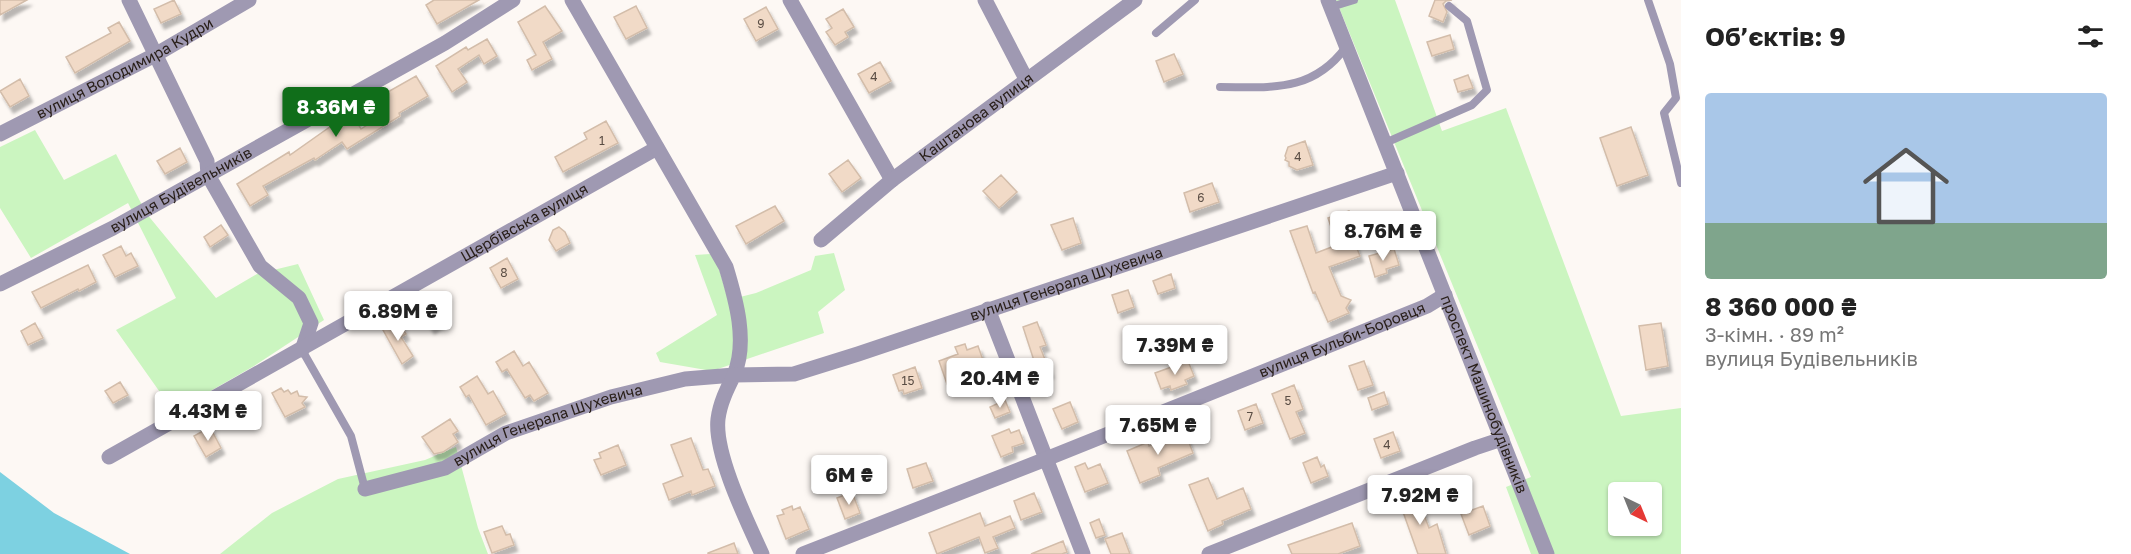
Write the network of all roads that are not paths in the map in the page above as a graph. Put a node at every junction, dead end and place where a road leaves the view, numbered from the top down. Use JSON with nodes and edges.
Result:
{"nodes":[{"id":1,"x":129,"y":0,"type":"edge"},
{"id":2,"x":249,"y":0,"type":"edge"},
{"id":3,"x":513,"y":0,"type":"edge"},
{"id":4,"x":572,"y":0,"type":"edge"},
{"id":5,"x":790,"y":0,"type":"edge"},
{"id":6,"x":985,"y":0,"type":"edge"},
{"id":7,"x":1135,"y":0,"type":"edge"},
{"id":8,"x":1195,"y":0,"type":"edge"},
{"id":9,"x":1354,"y":0,"type":"edge"},
{"id":10,"x":1648,"y":0,"type":"edge"},
{"id":11,"x":1330,"y":4,"type":"edge"},
{"id":12,"x":1449,"y":6,"type":"dead end"},
{"id":13,"x":1156,"y":33,"type":"dead end"},
{"id":14,"x":1347,"y":46,"type":"junction"},
{"id":15,"x":155,"y":55,"type":"junction"},
{"id":16,"x":1026,"y":80,"type":"junction"},
{"id":17,"x":1220,"y":87,"type":"dead end"},
{"id":18,"x":1678,"y":98,"type":"edge"},
{"id":19,"x":0,"y":134,"type":"edge"},
{"id":20,"x":1385,"y":143,"type":"junction"},
{"id":21,"x":657,"y":148,"type":"junction"},
{"id":22,"x":1397,"y":173,"type":"junction"},
{"id":23,"x":208,"y":175,"type":"junction"},
{"id":24,"x":892,"y":180,"type":"junction"},
{"id":25,"x":1681,"y":183,"type":"edge"},
{"id":26,"x":821,"y":240,"type":"dead end"},
{"id":27,"x":0,"y":284,"type":"edge"},
{"id":28,"x":1445,"y":295,"type":"junction"},
{"id":29,"x":988,"y":309,"type":"junction"},
{"id":30,"x":302,"y":350,"type":"junction"},
{"id":31,"x":734,"y":375,"type":"junction"},
{"id":32,"x":1502,"y":439,"type":"junction"},
{"id":33,"x":109,"y":457,"type":"dead end"},
{"id":34,"x":1046,"y":459,"type":"junction"},
{"id":35,"x":365,"y":489,"type":"joint"},
{"id":36,"x":762,"y":554,"type":"edge"},
{"id":37,"x":803,"y":554,"type":"edge"},
{"id":38,"x":1083,"y":554,"type":"edge"},
{"id":39,"x":1209,"y":554,"type":"edge"},
{"id":40,"x":1547,"y":554,"type":"edge"}],
"edges":[{"from":1,"to":15,"type":"street"},
{"from":2,"to":15,"type":"street","name":"вулиця Володимира Кудри"},
{"from":3,"to":23,"type":"street","name":"вулиця Будівельників"},
{"from":4,"to":21,"type":"street"},
{"from":5,"to":24,"type":"street"},
{"from":6,"to":16,"type":"street"},
{"from":7,"to":16,"type":"street","name":"Каштанова вулиця"},
{"from":8,"to":13,"type":"lane"},
{"from":9,"to":11,"type":"lane"},
{"from":10,"to":18,"type":"lane"},
{"from":11,"to":14,"type":"street","name":"проспект Машинобудівників"},
{"from":12,"to":20,"type":"lane"},
{"from":14,"to":17,"type":"lane"},
{"from":14,"to":20,"type":"street","name":"проспект Машинобудівників"},
{"from":15,"to":19,"type":"street","name":"вулиця Володимира Кудри"},
{"from":15,"to":23,"type":"street"},
{"from":16,"to":24,"type":"street","name":"Каштанова вулиця"},
{"from":18,"to":25,"type":"lane"},
{"from":20,"to":22,"type":"street","name":"проспект Машинобудівників"},
{"from":21,"to":30,"type":"street","name":"Щербівська вулиця"},
{"from":21,"to":31,"type":"street"},
{"from":22,"to":28,"type":"street","name":"проспект Машинобудівників"},
{"from":22,"to":29,"type":"street","name":"вулиця Генерала Шухевича"},
{"from":23,"to":27,"type":"street","name":"вулиця Будівельників"},
{"from":23,"to":30,"type":"street"},
{"from":24,"to":26,"type":"street","name":"Каштанова вулиця"},
{"from":28,"to":32,"type":"street","name":"проспект Машинобудівників"},
{"from":28,"to":34,"type":"street","name":"вулиця Бульби-Боровця"},
{"from":29,"to":31,"type":"street","name":"вулиця Генерала Шухевича"},
{"from":29,"to":34,"type":"street"},
{"from":30,"to":33,"type":"street","name":"Щербівська вулиця"},
{"from":30,"to":35,"type":"lane"},
{"from":31,"to":35,"type":"street","name":"вулиця Генерала Шухевича"},
{"from":31,"to":36,"type":"street"},
{"from":32,"to":39,"type":"street"},
{"from":32,"to":40,"type":"street","name":"проспект Машинобудівників"},
{"from":34,"to":37,"type":"street","name":"вулиця Бульби-Боровця"},
{"from":34,"to":38,"type":"street"}]}
